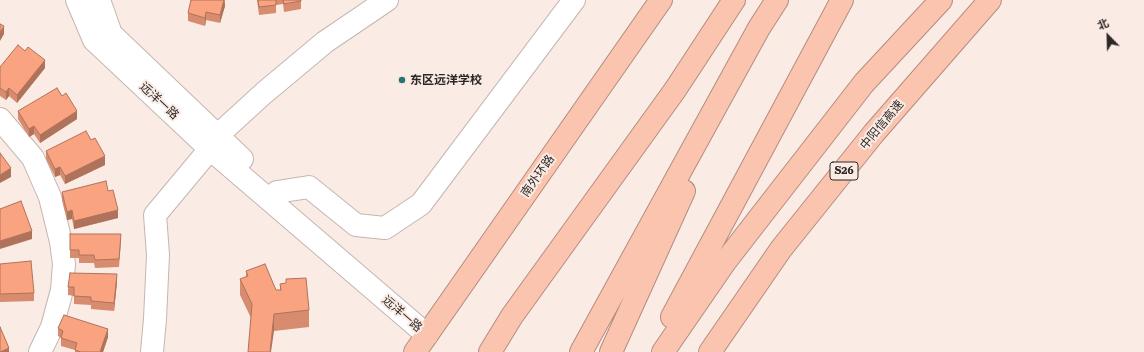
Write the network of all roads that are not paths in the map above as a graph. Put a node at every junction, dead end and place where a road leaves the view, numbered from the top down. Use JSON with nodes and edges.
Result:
{"nodes":[{"id":1,"x":77,"y":0,"type":"edge"},
{"id":2,"x":99,"y":0,"type":"edge"},
{"id":3,"x":387,"y":0,"type":"edge"},
{"id":4,"x":574,"y":0,"type":"edge"},
{"id":5,"x":660,"y":0,"type":"edge"},
{"id":6,"x":734,"y":0,"type":"edge"},
{"id":7,"x":777,"y":0,"type":"edge"},
{"id":8,"x":842,"y":0,"type":"edge"},
{"id":9,"x":941,"y":0,"type":"edge"},
{"id":10,"x":990,"y":0,"type":"edge"},
{"id":11,"x":759,"y":28,"type":"junction"},
{"id":12,"x":0,"y":119,"type":"edge"},
{"id":13,"x":214,"y":142,"type":"junction"},
{"id":14,"x":277,"y":192,"type":"junction"},
{"id":15,"x":421,"y":344,"type":"edge"},
{"id":16,"x":40,"y":352,"type":"edge"},
{"id":17,"x":152,"y":352,"type":"edge"},
{"id":18,"x":490,"y":352,"type":"edge"},
{"id":19,"x":581,"y":352,"type":"edge"},
{"id":20,"x":611,"y":352,"type":"edge"},
{"id":21,"x":654,"y":352,"type":"edge"},
{"id":22,"x":663,"y":352,"type":"edge"},
{"id":23,"x":710,"y":352,"type":"edge"}],
"edges":[{"from":1,"to":13,"type":"street","name":"远洋一路"},
{"from":2,"to":13,"type":"street","name":"远洋一路"},
{"from":3,"to":13,"type":"street"},
{"from":4,"to":14,"type":"street"},
{"from":5,"to":15,"type":"highway","name":"南外环路"},
{"from":6,"to":18,"type":"highway"},
{"from":7,"to":11,"type":"highway"},
{"from":8,"to":21,"type":"highway"},
{"from":9,"to":22,"type":"highway"},
{"from":10,"to":23,"type":"highway","name":"中阳信高速","number":"S26"},
{"from":11,"to":19,"type":"highway"},
{"from":11,"to":20,"type":"highway"},
{"from":12,"to":16,"type":"street"},
{"from":13,"to":14,"type":"street","name":"远洋一路"},
{"from":13,"to":15,"type":"street","name":"远洋一路"},
{"from":13,"to":17,"type":"street"},
{"from":14,"to":15,"type":"street","name":"远洋一路"}]}
